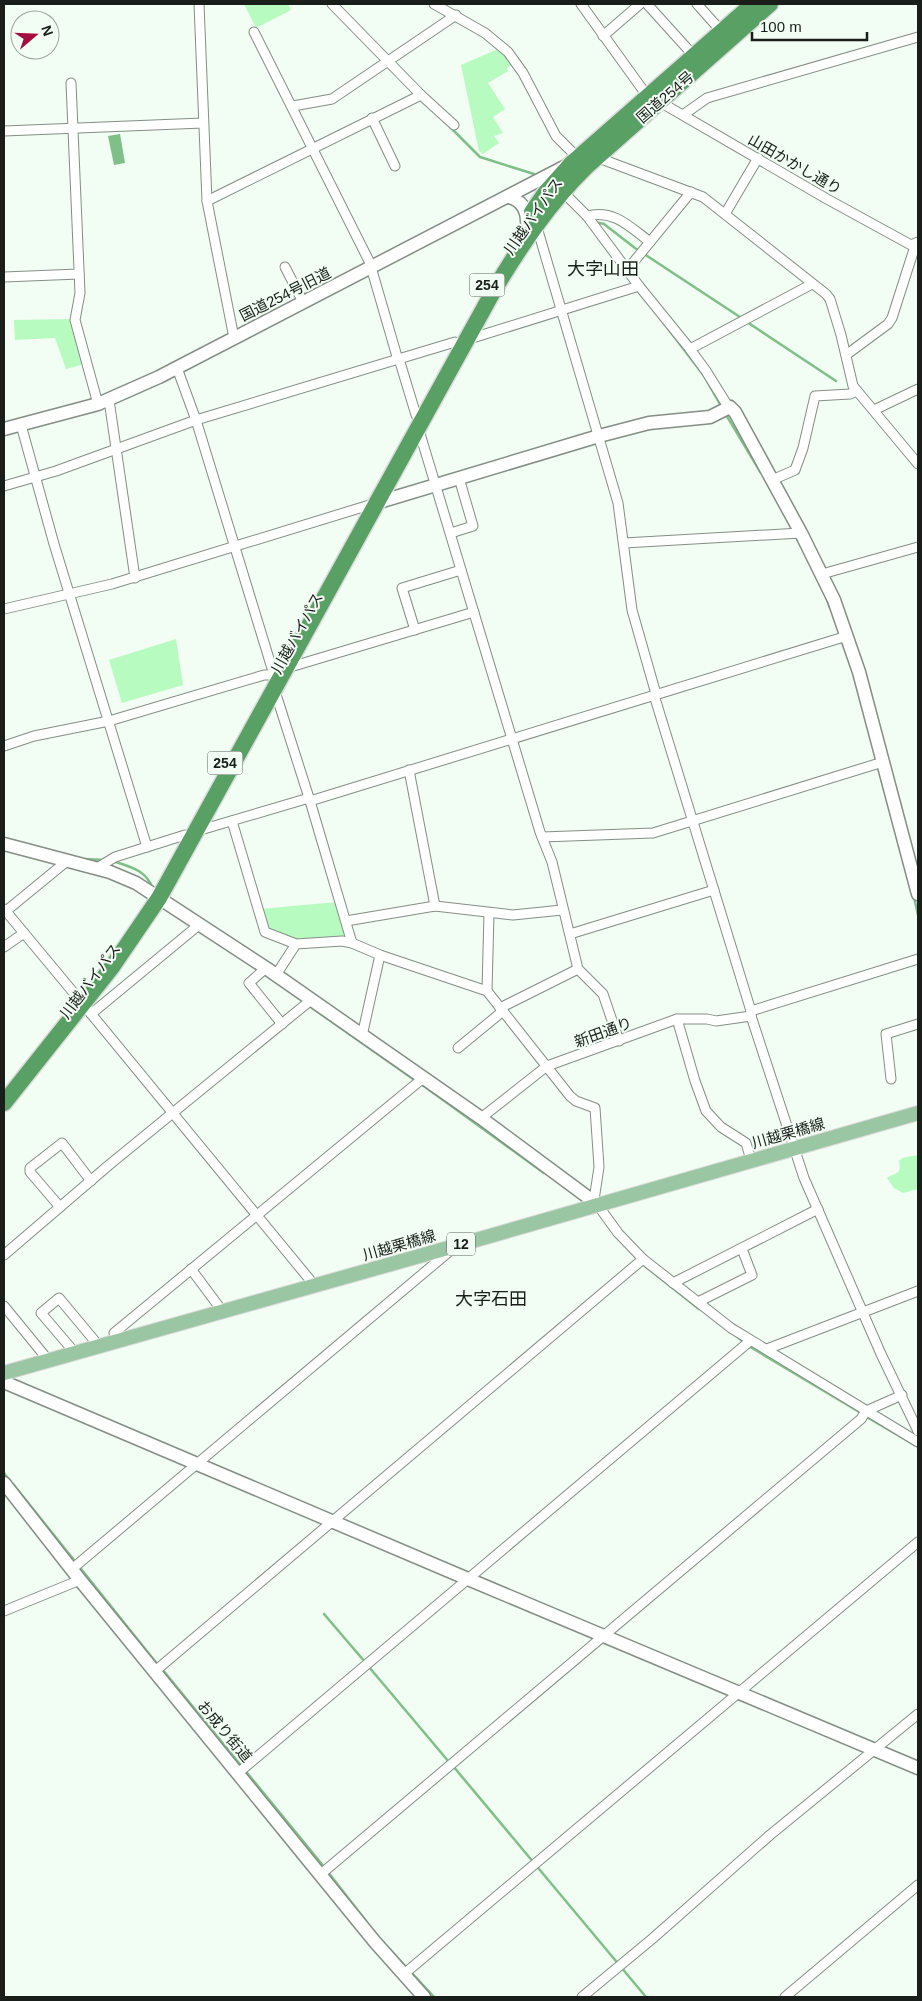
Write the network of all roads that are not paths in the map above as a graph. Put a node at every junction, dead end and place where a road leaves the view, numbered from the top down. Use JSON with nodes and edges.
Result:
{"nodes":[{"id":1,"x":199,"y":4,"type":"edge"},
{"id":2,"x":332,"y":4,"type":"edge"},
{"id":3,"x":434,"y":4,"type":"edge"},
{"id":4,"x":640,"y":4,"type":"edge"},
{"id":5,"x":647,"y":4,"type":"edge"},
{"id":6,"x":697,"y":4,"type":"edge"},
{"id":7,"x":770,"y":4,"type":"edge"},
{"id":8,"x":585,"y":5,"type":"edge"},
{"id":9,"x":746,"y":6,"type":"edge"},
{"id":10,"x":456,"y":15,"type":"junction"},
{"id":11,"x":254,"y":32,"type":"dead end"},
{"id":12,"x":722,"y":32,"type":"junction"},
{"id":13,"x":603,"y":36,"type":"junction"},
{"id":14,"x":918,"y":38,"type":"edge"},
{"id":15,"x":694,"y":56,"type":"junction"},
{"id":16,"x":389,"y":62,"type":"junction"},
{"id":17,"x":71,"y":83,"type":"dead end"},
{"id":18,"x":421,"y":95,"type":"junction"},
{"id":19,"x":654,"y":100,"type":"junction"},
{"id":20,"x":293,"y":106,"type":"junction"},
{"id":21,"x":683,"y":115,"type":"junction"},
{"id":22,"x":372,"y":118,"type":"junction"},
{"id":23,"x":204,"y":123,"type":"junction"},
{"id":24,"x":454,"y":125,"type":"dead end"},
{"id":25,"x":72,"y":129,"type":"junction"},
{"id":26,"x":4,"y":131,"type":"edge"},
{"id":27,"x":314,"y":147,"type":"junction"},
{"id":28,"x":596,"y":157,"type":"junction"},
{"id":29,"x":758,"y":158,"type":"junction"},
{"id":30,"x":574,"y":161,"type":"junction"},
{"id":31,"x":395,"y":166,"type":"dead end"},
{"id":32,"x":554,"y":192,"type":"junction"},
{"id":33,"x":691,"y":192,"type":"junction"},
{"id":34,"x":508,"y":197,"type":"junction"},
{"id":35,"x":207,"y":201,"type":"junction"},
{"id":36,"x":726,"y":214,"type":"junction"},
{"id":37,"x":587,"y":216,"type":"junction"},
{"id":38,"x":531,"y":223,"type":"junction"},
{"id":39,"x":650,"y":242,"type":"junction"},
{"id":40,"x":917,"y":243,"type":"edge"},
{"id":41,"x":285,"y":267,"type":"dead end"},
{"id":42,"x":372,"y":267,"type":"junction"},
{"id":43,"x":627,"y":270,"type":"junction"},
{"id":44,"x":79,"y":274,"type":"junction"},
{"id":45,"x":4,"y":277,"type":"edge"},
{"id":46,"x":812,"y":284,"type":"junction"},
{"id":47,"x":639,"y":286,"type":"junction"},
{"id":48,"x":303,"y":302,"type":"junction"},
{"id":49,"x":562,"y":310,"type":"junction"},
{"id":50,"x":234,"y":338,"type":"junction"},
{"id":51,"x":460,"y":341,"type":"junction"},
{"id":52,"x":690,"y":349,"type":"junction"},
{"id":53,"x":846,"y":355,"type":"junction"},
{"id":54,"x":399,"y":360,"type":"junction"},
{"id":55,"x":177,"y":368,"type":"junction"},
{"id":56,"x":918,"y":389,"type":"edge"},
{"id":57,"x":857,"y":391,"type":"junction"},
{"id":58,"x":104,"y":402,"type":"junction"},
{"id":59,"x":728,"y":408,"type":"junction"},
{"id":60,"x":874,"y":410,"type":"junction"},
{"id":61,"x":196,"y":420,"type":"junction"},
{"id":62,"x":417,"y":421,"type":"junction"},
{"id":63,"x":22,"y":425,"type":"junction"},
{"id":64,"x":4,"y":428,"type":"edge"},
{"id":65,"x":599,"y":436,"type":"junction"},
{"id":66,"x":117,"y":449,"type":"junction"},
{"id":67,"x":918,"y":464,"type":"edge"},
{"id":68,"x":35,"y":478,"type":"junction"},
{"id":69,"x":459,"y":478,"type":"junction"},
{"id":70,"x":772,"y":480,"type":"junction"},
{"id":71,"x":436,"y":485,"type":"junction"},
{"id":72,"x":4,"y":486,"type":"edge"},
{"id":73,"x":372,"y":504,"type":"junction"},
{"id":74,"x":450,"y":533,"type":"junction"},
{"id":75,"x":801,"y":533,"type":"junction"},
{"id":76,"x":624,"y":543,"type":"junction"},
{"id":77,"x":235,"y":546,"type":"junction"},
{"id":78,"x":918,"y":546,"type":"edge"},
{"id":79,"x":461,"y":570,"type":"junction"},
{"id":80,"x":822,"y":574,"type":"junction"},
{"id":81,"x":135,"y":578,"type":"junction"},
{"id":82,"x":70,"y":595,"type":"junction"},
{"id":83,"x":4,"y":609,"type":"edge"},
{"id":84,"x":474,"y":612,"type":"junction"},
{"id":85,"x":414,"y":630,"type":"junction"},
{"id":86,"x":847,"y":636,"type":"junction"},
{"id":87,"x":278,"y":677,"type":"junction"},
{"id":88,"x":655,"y":695,"type":"junction"},
{"id":89,"x":109,"y":721,"type":"junction"},
{"id":90,"x":512,"y":739,"type":"junction"},
{"id":91,"x":4,"y":746,"type":"edge"},
{"id":92,"x":883,"y":762,"type":"junction"},
{"id":93,"x":410,"y":770,"type":"junction"},
{"id":94,"x":310,"y":800,"type":"junction"},
{"id":95,"x":232,"y":821,"type":"junction"},
{"id":96,"x":692,"y":821,"type":"junction"},
{"id":97,"x":191,"y":833,"type":"junction"},
{"id":98,"x":542,"y":837,"type":"junction"},
{"id":99,"x":4,"y":844,"type":"edge"},
{"id":100,"x":147,"y":847,"type":"junction"},
{"id":101,"x":67,"y":861,"type":"junction"},
{"id":102,"x":97,"y":868,"type":"junction"},
{"id":103,"x":714,"y":890,"type":"junction"},
{"id":104,"x":918,"y":894,"type":"edge"},
{"id":105,"x":156,"y":896,"type":"junction"},
{"id":106,"x":434,"y":906,"type":"junction"},
{"id":107,"x":5,"y":910,"type":"edge"},
{"id":108,"x":562,"y":910,"type":"junction"},
{"id":109,"x":489,"y":913,"type":"junction"},
{"id":110,"x":346,"y":921,"type":"junction"},
{"id":111,"x":200,"y":924,"type":"junction"},
{"id":112,"x":24,"y":933,"type":"junction"},
{"id":113,"x":570,"y":934,"type":"junction"},
{"id":114,"x":352,"y":943,"type":"junction"},
{"id":115,"x":296,"y":944,"type":"junction"},
{"id":116,"x":4,"y":947,"type":"edge"},
{"id":117,"x":380,"y":955,"type":"junction"},
{"id":118,"x":918,"y":959,"type":"edge"},
{"id":119,"x":578,"y":969,"type":"junction"},
{"id":120,"x":271,"y":971,"type":"junction"},
{"id":121,"x":487,"y":991,"type":"junction"},
{"id":122,"x":311,"y":1000,"type":"junction"},
{"id":123,"x":84,"y":1005,"type":"junction"},
{"id":124,"x":502,"y":1009,"type":"junction"},
{"id":125,"x":751,"y":1014,"type":"junction"},
{"id":126,"x":677,"y":1019,"type":"junction"},
{"id":127,"x":282,"y":1024,"type":"junction"},
{"id":128,"x":918,"y":1024,"type":"edge"},
{"id":129,"x":362,"y":1036,"type":"junction"},
{"id":130,"x":619,"y":1041,"type":"junction"},
{"id":131,"x":458,"y":1048,"type":"dead end"},
{"id":132,"x":547,"y":1066,"type":"junction"},
{"id":133,"x":422,"y":1079,"type":"junction"},
{"id":134,"x":890,"y":1079,"type":"dead end"},
{"id":135,"x":4,"y":1091,"type":"edge"},
{"id":136,"x":4,"y":1103,"type":"edge"},
{"id":137,"x":918,"y":1113,"type":"edge"},
{"id":138,"x":173,"y":1114,"type":"junction"},
{"id":139,"x":481,"y":1118,"type":"junction"},
{"id":140,"x":793,"y":1148,"type":"junction"},
{"id":141,"x":752,"y":1160,"type":"junction"},
{"id":142,"x":91,"y":1181,"type":"junction"},
{"id":143,"x":596,"y":1202,"type":"junction"},
{"id":144,"x":60,"y":1207,"type":"junction"},
{"id":145,"x":818,"y":1209,"type":"junction"},
{"id":146,"x":257,"y":1216,"type":"junction"},
{"id":147,"x":455,"y":1246,"type":"junction"},
{"id":148,"x":742,"y":1248,"type":"junction"},
{"id":149,"x":4,"y":1255,"type":"edge"},
{"id":150,"x":643,"y":1259,"type":"junction"},
{"id":151,"x":191,"y":1270,"type":"junction"},
{"id":152,"x":673,"y":1283,"type":"junction"},
{"id":153,"x":315,"y":1286,"type":"junction"},
{"id":154,"x":918,"y":1291,"type":"edge"},
{"id":155,"x":698,"y":1302,"type":"junction"},
{"id":156,"x":4,"y":1306,"type":"edge"},
{"id":157,"x":223,"y":1312,"type":"junction"},
{"id":158,"x":864,"y":1313,"type":"junction"},
{"id":159,"x":117,"y":1341,"type":"junction"},
{"id":160,"x":750,"y":1341,"type":"junction"},
{"id":161,"x":96,"y":1347,"type":"junction"},
{"id":162,"x":767,"y":1349,"type":"junction"},
{"id":163,"x":72,"y":1354,"type":"junction"},
{"id":164,"x":49,"y":1361,"type":"junction"},
{"id":165,"x":4,"y":1373,"type":"edge"},
{"id":166,"x":4,"y":1382,"type":"edge"},
{"id":167,"x":902,"y":1395,"type":"junction"},
{"id":168,"x":866,"y":1411,"type":"junction"},
{"id":169,"x":918,"y":1431,"type":"edge"},
{"id":170,"x":918,"y":1442,"type":"edge"},
{"id":171,"x":198,"y":1464,"type":"junction"},
{"id":172,"x":4,"y":1483,"type":"edge"},
{"id":173,"x":331,"y":1522,"type":"junction"},
{"id":174,"x":918,"y":1542,"type":"edge"},
{"id":175,"x":72,"y":1569,"type":"junction"},
{"id":176,"x":468,"y":1579,"type":"junction"},
{"id":177,"x":80,"y":1580,"type":"junction"},
{"id":178,"x":4,"y":1611,"type":"edge"},
{"id":179,"x":604,"y":1636,"type":"junction"},
{"id":180,"x":154,"y":1672,"type":"junction"},
{"id":181,"x":739,"y":1693,"type":"junction"},
{"id":182,"x":918,"y":1714,"type":"edge"},
{"id":183,"x":876,"y":1750,"type":"junction"},
{"id":184,"x":918,"y":1768,"type":"edge"},
{"id":185,"x":238,"y":1773,"type":"junction"},
{"id":186,"x":321,"y":1874,"type":"junction"},
{"id":187,"x":918,"y":1885,"type":"edge"},
{"id":188,"x":404,"y":1974,"type":"junction"},
{"id":189,"x":424,"y":1997,"type":"edge"},
{"id":190,"x":582,"y":1997,"type":"edge"},
{"id":191,"x":785,"y":1997,"type":"edge"}],
"edges":[{"from":1,"to":23,"type":"street"},
{"from":2,"to":16,"type":"street"},
{"from":3,"to":10,"type":"street"},
{"from":4,"to":13,"type":"street"},
{"from":5,"to":15,"type":"street"},
{"from":6,"to":12,"type":"street"},
{"from":7,"to":19,"type":"highway","name":"国道254号","number":"254"},
{"from":8,"to":13,"type":"street"},
{"from":9,"to":12,"type":"highway","name":"国道254号","number":"254"},
{"from":10,"to":16,"type":"street"},
{"from":10,"to":30,"type":"street"},
{"from":11,"to":20,"type":"street"},
{"from":12,"to":15,"type":"highway","name":"国道254号","number":"254"},
{"from":13,"to":19,"type":"street"},
{"from":14,"to":21,"type":"street"},
{"from":15,"to":19,"type":"highway","name":"国道254号","number":"254"},
{"from":16,"to":18,"type":"street"},
{"from":16,"to":20,"type":"street"},
{"from":17,"to":25,"type":"street"},
{"from":18,"to":22,"type":"street"},
{"from":18,"to":24,"type":"street"},
{"from":19,"to":21,"type":"street","name":"山田かかし通り"},
{"from":19,"to":28,"type":"highway","name":"国道254号","number":"254"},
{"from":19,"to":30,"type":"highway","name":"国道254号","number":"254"},
{"from":20,"to":27,"type":"street"},
{"from":21,"to":29,"type":"street","name":"山田かかし通り"},
{"from":22,"to":27,"type":"street"},
{"from":22,"to":31,"type":"street"},
{"from":23,"to":25,"type":"street"},
{"from":23,"to":35,"type":"street"},
{"from":25,"to":26,"type":"street"},
{"from":25,"to":44,"type":"street"},
{"from":27,"to":35,"type":"street"},
{"from":27,"to":42,"type":"street"},
{"from":28,"to":32,"type":"highway","name":"国道254号","number":"254"},
{"from":28,"to":33,"type":"street"},
{"from":29,"to":36,"type":"street"},
{"from":29,"to":40,"type":"street","name":"山田かかし通り"},
{"from":30,"to":32,"type":"highway","name":"川越バイパス","number":"254"},
{"from":30,"to":34,"type":"street","name":"国道254号旧道"},
{"from":32,"to":34,"type":"street"},
{"from":32,"to":37,"type":"street"},
{"from":32,"to":38,"type":"highway","name":"川越バイパス","number":"254"},
{"from":33,"to":36,"type":"street"},
{"from":33,"to":39,"type":"street"},
{"from":34,"to":38,"type":"street"},
{"from":34,"to":42,"type":"street","name":"国道254号旧道"},
{"from":35,"to":50,"type":"street"},
{"from":36,"to":46,"type":"street"},
{"from":37,"to":39,"type":"street"},
{"from":37,"to":43,"type":"street"},
{"from":38,"to":49,"type":"street"},
{"from":38,"to":51,"type":"highway","name":"川越バイパス","number":"254"},
{"from":39,"to":43,"type":"street"},
{"from":40,"to":53,"type":"street"},
{"from":41,"to":48,"type":"street"},
{"from":42,"to":48,"type":"street","name":"国道254号旧道"},
{"from":42,"to":54,"type":"street"},
{"from":43,"to":47,"type":"street"},
{"from":44,"to":45,"type":"street"},
{"from":44,"to":58,"type":"street"},
{"from":46,"to":52,"type":"street"},
{"from":46,"to":53,"type":"street"},
{"from":47,"to":49,"type":"street"},
{"from":47,"to":52,"type":"street"},
{"from":48,"to":50,"type":"street","name":"国道254号旧道"},
{"from":49,"to":51,"type":"street"},
{"from":49,"to":65,"type":"street"},
{"from":50,"to":55,"type":"street","name":"国道254号旧道"},
{"from":51,"to":54,"type":"street"},
{"from":51,"to":62,"type":"highway","name":"川越バイパス","number":"254"},
{"from":52,"to":59,"type":"street"},
{"from":53,"to":57,"type":"street"},
{"from":54,"to":61,"type":"street"},
{"from":54,"to":62,"type":"street"},
{"from":55,"to":58,"type":"street","name":"国道254号旧道"},
{"from":55,"to":61,"type":"street"},
{"from":56,"to":60,"type":"street"},
{"from":57,"to":60,"type":"street"},
{"from":57,"to":70,"type":"street"},
{"from":58,"to":63,"type":"street","name":"国道254号旧道"},
{"from":58,"to":66,"type":"street"},
{"from":59,"to":65,"type":"street"},
{"from":59,"to":70,"type":"street"},
{"from":60,"to":67,"type":"street"},
{"from":61,"to":66,"type":"street"},
{"from":61,"to":77,"type":"street"},
{"from":62,"to":71,"type":"street"},
{"from":62,"to":73,"type":"highway","name":"川越バイパス","number":"254"},
{"from":63,"to":64,"type":"street","name":"国道254号旧道"},
{"from":63,"to":68,"type":"street"},
{"from":65,"to":69,"type":"street"},
{"from":65,"to":76,"type":"street"},
{"from":66,"to":68,"type":"street"},
{"from":66,"to":81,"type":"street"},
{"from":68,"to":72,"type":"street"},
{"from":68,"to":82,"type":"street"},
{"from":69,"to":71,"type":"street"},
{"from":69,"to":74,"type":"street"},
{"from":70,"to":75,"type":"street"},
{"from":71,"to":73,"type":"street"},
{"from":71,"to":74,"type":"street"},
{"from":73,"to":77,"type":"street"},
{"from":73,"to":87,"type":"highway","name":"川越バイパス","number":"254"},
{"from":74,"to":79,"type":"street"},
{"from":75,"to":76,"type":"street"},
{"from":75,"to":80,"type":"street"},
{"from":76,"to":88,"type":"street"},
{"from":77,"to":81,"type":"street"},
{"from":77,"to":87,"type":"street"},
{"from":78,"to":80,"type":"street"},
{"from":79,"to":84,"type":"street"},
{"from":79,"to":85,"type":"street"},
{"from":80,"to":86,"type":"street"},
{"from":81,"to":82,"type":"street"},
{"from":82,"to":83,"type":"street"},
{"from":82,"to":89,"type":"street"},
{"from":84,"to":85,"type":"street"},
{"from":84,"to":90,"type":"street"},
{"from":85,"to":87,"type":"street"},
{"from":86,"to":88,"type":"street"},
{"from":86,"to":92,"type":"street"},
{"from":87,"to":89,"type":"street"},
{"from":87,"to":94,"type":"street"},
{"from":87,"to":97,"type":"highway","name":"川越バイパス","number":"254"},
{"from":88,"to":90,"type":"street"},
{"from":88,"to":96,"type":"street"},
{"from":89,"to":91,"type":"street"},
{"from":89,"to":100,"type":"street"},
{"from":90,"to":93,"type":"street"},
{"from":90,"to":98,"type":"street"},
{"from":92,"to":96,"type":"street"},
{"from":92,"to":104,"type":"street"},
{"from":93,"to":94,"type":"street"},
{"from":93,"to":106,"type":"street"},
{"from":94,"to":95,"type":"street"},
{"from":94,"to":110,"type":"street"},
{"from":95,"to":97,"type":"street"},
{"from":95,"to":115,"type":"street"},
{"from":96,"to":98,"type":"street"},
{"from":96,"to":103,"type":"street"},
{"from":97,"to":100,"type":"street"},
{"from":97,"to":105,"type":"highway","name":"川越バイパス","number":"254"},
{"from":98,"to":108,"type":"street"},
{"from":99,"to":101,"type":"street"},
{"from":100,"to":102,"type":"street"},
{"from":101,"to":102,"type":"street"},
{"from":101,"to":107,"type":"street"},
{"from":102,"to":105,"type":"street"},
{"from":103,"to":113,"type":"street"},
{"from":103,"to":125,"type":"street"},
{"from":105,"to":111,"type":"street"},
{"from":105,"to":123,"type":"highway","name":"川越バイパス","number":"254"},
{"from":106,"to":109,"type":"street"},
{"from":106,"to":110,"type":"street"},
{"from":107,"to":112,"type":"street"},
{"from":108,"to":109,"type":"street"},
{"from":108,"to":113,"type":"street"},
{"from":109,"to":121,"type":"street"},
{"from":110,"to":114,"type":"street"},
{"from":111,"to":120,"type":"street"},
{"from":111,"to":123,"type":"street"},
{"from":112,"to":116,"type":"street"},
{"from":112,"to":123,"type":"street"},
{"from":113,"to":119,"type":"street"},
{"from":114,"to":115,"type":"street"},
{"from":114,"to":117,"type":"street"},
{"from":115,"to":120,"type":"street"},
{"from":117,"to":121,"type":"street"},
{"from":117,"to":129,"type":"street"},
{"from":118,"to":125,"type":"street","name":"新田通り"},
{"from":119,"to":124,"type":"street"},
{"from":119,"to":130,"type":"street"},
{"from":120,"to":122,"type":"street"},
{"from":120,"to":127,"type":"street"},
{"from":121,"to":124,"type":"street"},
{"from":122,"to":127,"type":"street"},
{"from":122,"to":129,"type":"street"},
{"from":123,"to":135,"type":"highway","name":"川越バイパス","number":"254"},
{"from":123,"to":136,"type":"highway","name":"川越バイパス","number":"254"},
{"from":123,"to":138,"type":"street"},
{"from":124,"to":131,"type":"street"},
{"from":124,"to":132,"type":"street"},
{"from":125,"to":126,"type":"street","name":"新田通り"},
{"from":125,"to":140,"type":"street"},
{"from":126,"to":130,"type":"street","name":"新田通り"},
{"from":126,"to":141,"type":"street"},
{"from":127,"to":138,"type":"street"},
{"from":128,"to":134,"type":"street"},
{"from":129,"to":133,"type":"street"},
{"from":130,"to":132,"type":"street","name":"新田通り"},
{"from":132,"to":139,"type":"street","name":"新田通り"},
{"from":132,"to":143,"type":"street"},
{"from":133,"to":139,"type":"street"},
{"from":133,"to":146,"type":"street"},
{"from":137,"to":140,"type":"main road","name":"川越栗橋線","number":"12"},
{"from":138,"to":142,"type":"street"},
{"from":138,"to":146,"type":"street"},
{"from":139,"to":143,"type":"street"},
{"from":140,"to":141,"type":"main road","name":"川越栗橋線","number":"12"},
{"from":140,"to":145,"type":"street"},
{"from":141,"to":143,"type":"main road","name":"川越栗橋線","number":"12"},
{"from":142,"to":144,"type":"street"},
{"from":142,"to":144,"type":"street"},
{"from":143,"to":147,"type":"main road","name":"川越栗橋線","number":"12"},
{"from":143,"to":150,"type":"street"},
{"from":144,"to":149,"type":"street"},
{"from":145,"to":148,"type":"street"},
{"from":145,"to":158,"type":"street"},
{"from":146,"to":151,"type":"street"},
{"from":146,"to":153,"type":"street"},
{"from":147,"to":153,"type":"main road","name":"川越栗橋線","number":"12"},
{"from":147,"to":171,"type":"street"},
{"from":148,"to":152,"type":"street"},
{"from":148,"to":155,"type":"street"},
{"from":150,"to":152,"type":"street"},
{"from":150,"to":173,"type":"street"},
{"from":151,"to":157,"type":"street"},
{"from":151,"to":159,"type":"street"},
{"from":152,"to":155,"type":"street"},
{"from":153,"to":157,"type":"main road","name":"川越栗橋線","number":"12"},
{"from":154,"to":158,"type":"street"},
{"from":155,"to":160,"type":"street"},
{"from":156,"to":164,"type":"street"},
{"from":157,"to":159,"type":"main road","name":"川越栗橋線","number":"12"},
{"from":158,"to":162,"type":"street"},
{"from":158,"to":167,"type":"street"},
{"from":159,"to":161,"type":"main road","name":"川越栗橋線","number":"12"},
{"from":160,"to":162,"type":"street"},
{"from":160,"to":176,"type":"street"},
{"from":161,"to":163,"type":"main road","name":"川越栗橋線","number":"12"},
{"from":161,"to":163,"type":"street"},
{"from":162,"to":168,"type":"street"},
{"from":163,"to":164,"type":"main road","name":"川越栗橋線","number":"12"},
{"from":164,"to":165,"type":"main road","name":"川越栗橋線","number":"12"},
{"from":166,"to":171,"type":"street"},
{"from":167,"to":168,"type":"street"},
{"from":167,"to":169,"type":"street"},
{"from":168,"to":170,"type":"street"},
{"from":168,"to":179,"type":"street"},
{"from":171,"to":173,"type":"street"},
{"from":171,"to":175,"type":"street"},
{"from":172,"to":175,"type":"street","name":"お成り街道"},
{"from":173,"to":176,"type":"street"},
{"from":173,"to":180,"type":"street"},
{"from":174,"to":181,"type":"street"},
{"from":175,"to":177,"type":"street","name":"お成り街道"},
{"from":176,"to":179,"type":"street"},
{"from":176,"to":185,"type":"street"},
{"from":177,"to":178,"type":"street"},
{"from":177,"to":180,"type":"street","name":"お成り街道"},
{"from":179,"to":181,"type":"street"},
{"from":179,"to":186,"type":"street"},
{"from":180,"to":185,"type":"street","name":"お成り街道"},
{"from":181,"to":183,"type":"street"},
{"from":181,"to":188,"type":"street"},
{"from":182,"to":183,"type":"street"},
{"from":183,"to":184,"type":"street"},
{"from":183,"to":190,"type":"street"},
{"from":185,"to":186,"type":"street","name":"お成り街道"},
{"from":186,"to":188,"type":"street","name":"お成り街道"},
{"from":187,"to":191,"type":"street"},
{"from":188,"to":189,"type":"street","name":"お成り街道"}]}
